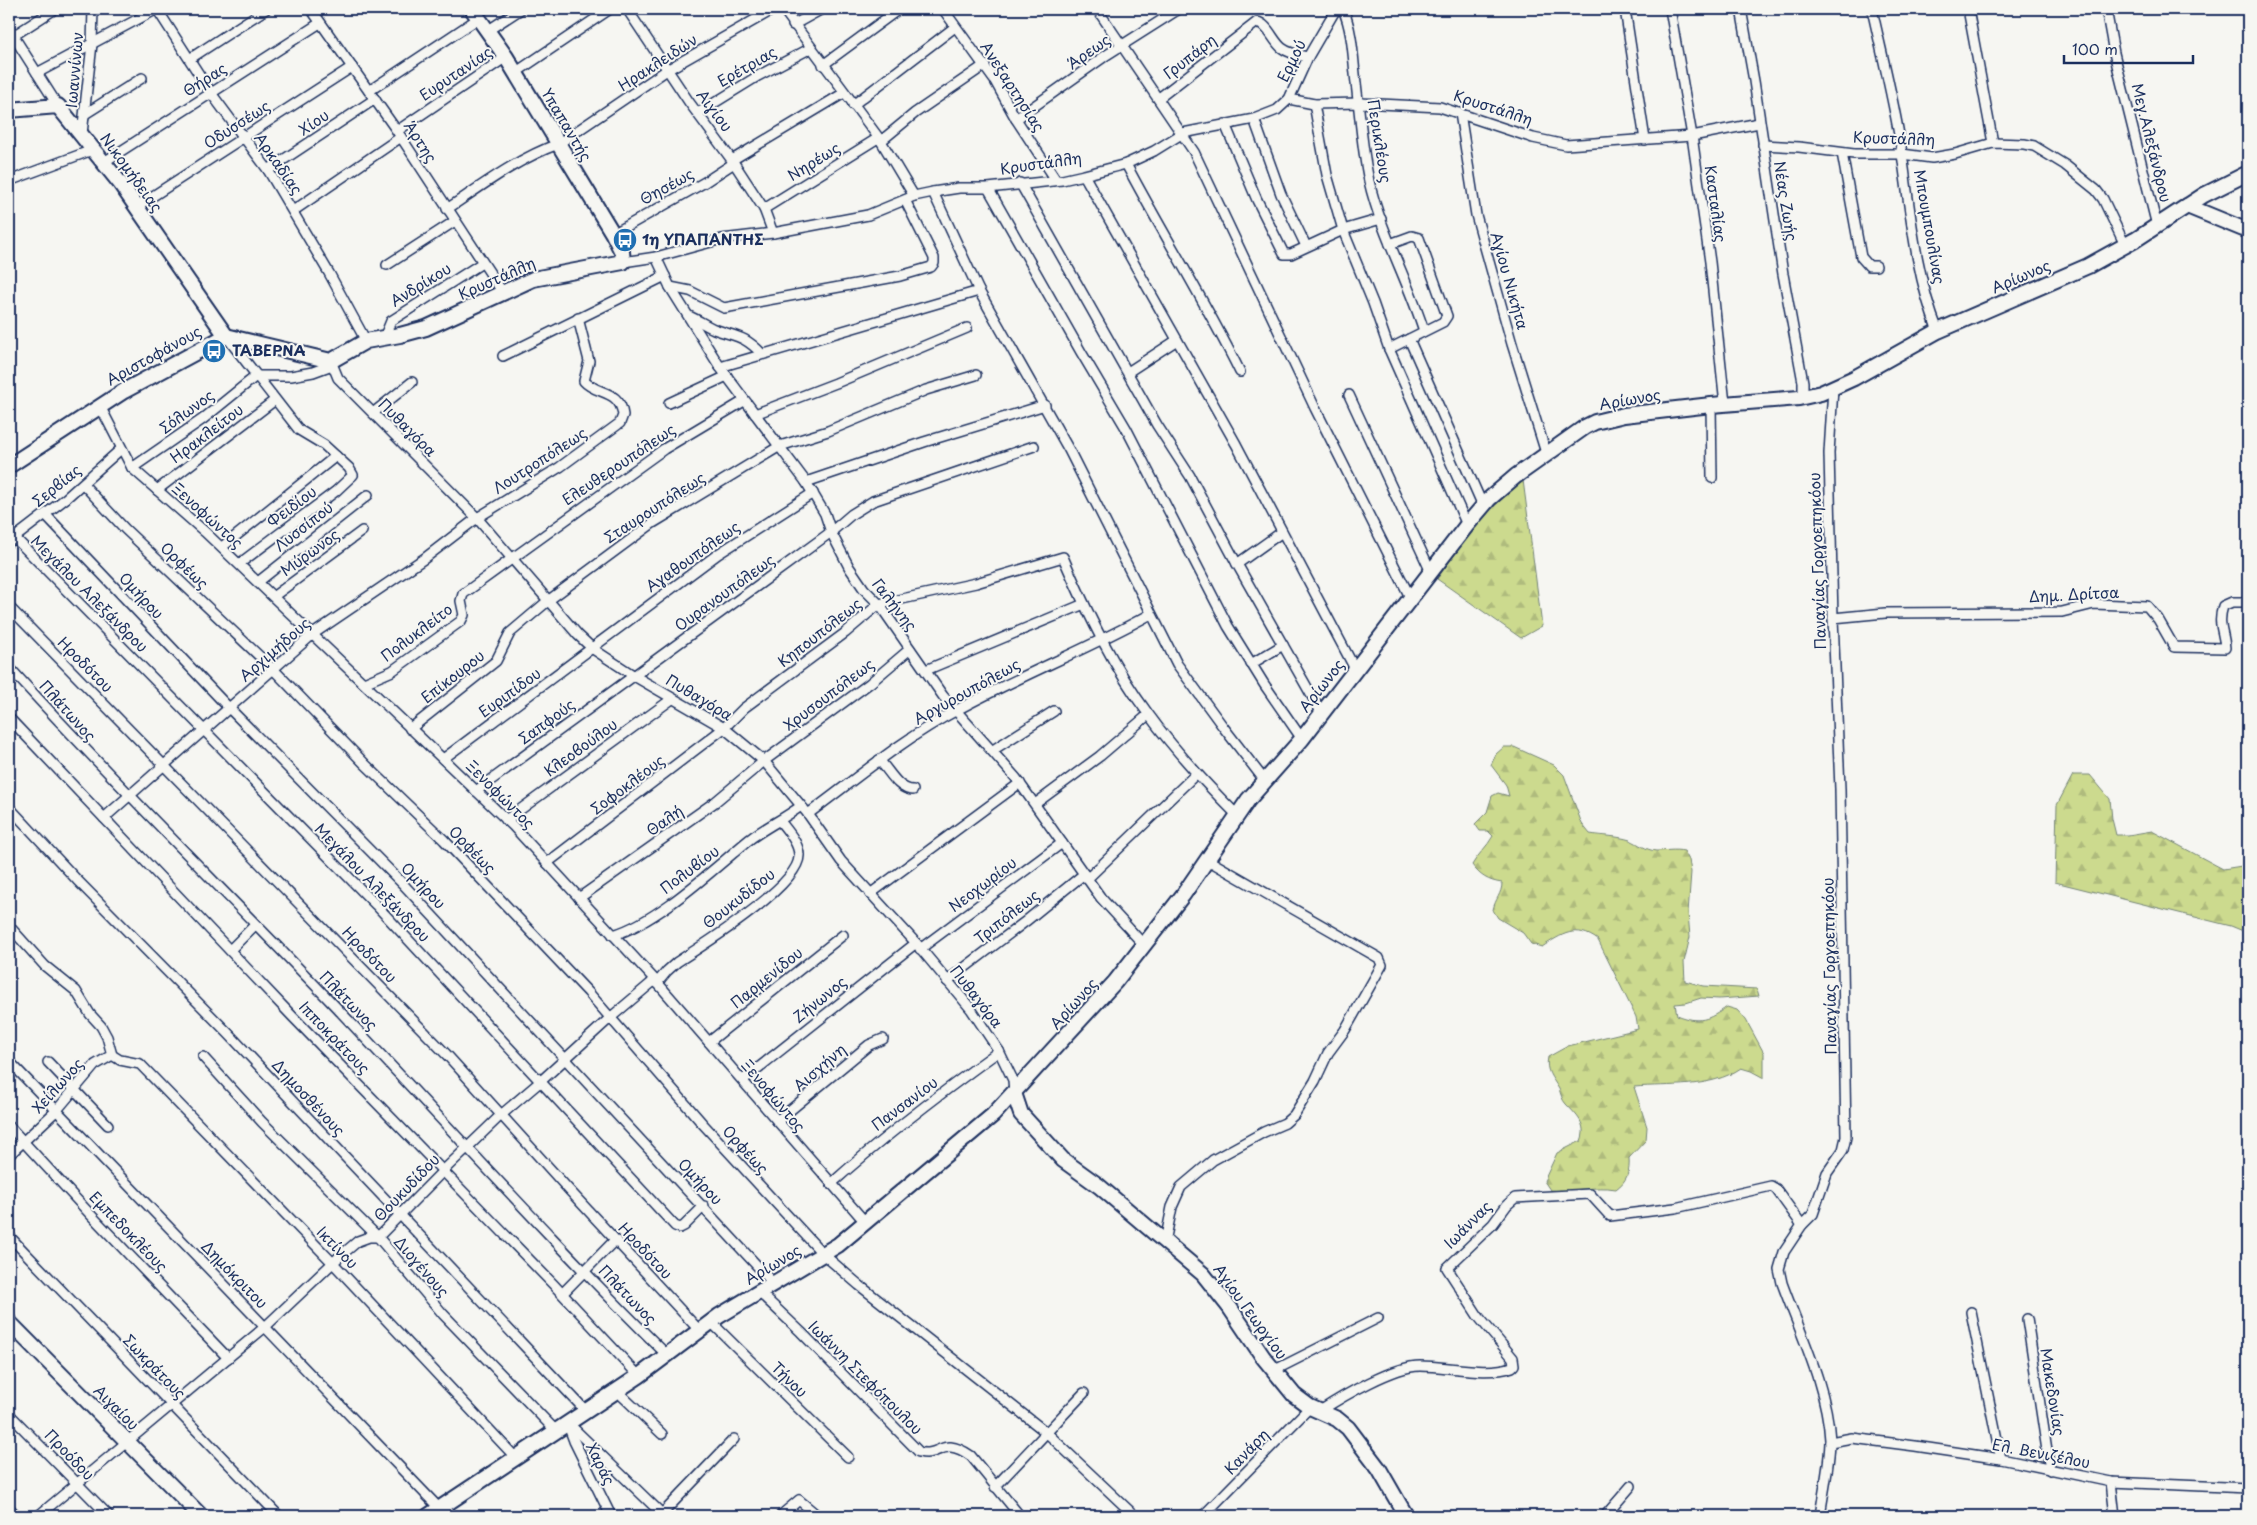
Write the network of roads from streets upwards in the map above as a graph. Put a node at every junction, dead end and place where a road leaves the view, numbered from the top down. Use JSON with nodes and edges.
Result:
{"nodes":[{"id":1,"x":55,"y":9,"type":"edge"},
{"id":2,"x":93,"y":9,"type":"edge"},
{"id":3,"x":157,"y":9,"type":"edge"},
{"id":4,"x":266,"y":9,"type":"edge"},
{"id":5,"x":313,"y":9,"type":"edge"},
{"id":6,"x":521,"y":9,"type":"edge"},
{"id":7,"x":610,"y":9,"type":"edge"},
{"id":8,"x":627,"y":9,"type":"edge"},
{"id":9,"x":774,"y":9,"type":"edge"},
{"id":10,"x":783,"y":9,"type":"edge"},
{"id":11,"x":822,"y":9,"type":"edge"},
{"id":12,"x":899,"y":9,"type":"edge"},
{"id":13,"x":944,"y":9,"type":"edge"},
{"id":14,"x":1097,"y":9,"type":"edge"},
{"id":15,"x":1179,"y":9,"type":"edge"},
{"id":16,"x":1336,"y":9,"type":"edge"},
{"id":17,"x":1343,"y":9,"type":"edge"},
{"id":18,"x":1626,"y":9,"type":"edge"},
{"id":19,"x":1670,"y":9,"type":"edge"},
{"id":20,"x":1741,"y":9,"type":"edge"},
{"id":21,"x":1872,"y":9,"type":"edge"},
{"id":22,"x":1968,"y":9,"type":"edge"},
{"id":23,"x":2106,"y":9,"type":"edge"},
{"id":24,"x":475,"y":13,"type":"edge"},
{"id":25,"x":320,"y":23,"type":"junction"},
{"id":26,"x":793,"y":25,"type":"junction"},
{"id":27,"x":955,"y":27,"type":"junction"},
{"id":28,"x":487,"y":31,"type":"junction"},
{"id":29,"x":11,"y":32,"type":"edge"},
{"id":30,"x":92,"y":44,"type":"junction"},
{"id":31,"x":1122,"y":46,"type":"junction"},
{"id":32,"x":811,"y":48,"type":"junction"},
{"id":33,"x":506,"y":57,"type":"junction"},
{"id":34,"x":1308,"y":57,"type":"junction"},
{"id":35,"x":191,"y":58,"type":"junction"},
{"id":36,"x":823,"y":65,"type":"junction"},
{"id":37,"x":984,"y":65,"type":"junction"},
{"id":38,"x":352,"y":67,"type":"junction"},
{"id":39,"x":667,"y":70,"type":"junction"},
{"id":40,"x":37,"y":73,"type":"junction"},
{"id":41,"x":515,"y":73,"type":"junction"},
{"id":42,"x":142,"y":78,"type":"dead end"},
{"id":43,"x":652,"y":80,"type":"junction"},
{"id":44,"x":676,"y":83,"type":"junction"},
{"id":45,"x":211,"y":92,"type":"junction"},
{"id":46,"x":844,"y":93,"type":"junction"},
{"id":47,"x":372,"y":95,"type":"junction"},
{"id":48,"x":1159,"y":98,"type":"junction"},
{"id":49,"x":1290,"y":99,"type":"junction"},
{"id":50,"x":853,"y":104,"type":"junction"},
{"id":51,"x":1314,"y":104,"type":"junction"},
{"id":52,"x":1360,"y":104,"type":"junction"},
{"id":53,"x":58,"y":106,"type":"junction"},
{"id":54,"x":9,"y":110,"type":"edge"},
{"id":55,"x":698,"y":113,"type":"junction"},
{"id":56,"x":1460,"y":113,"type":"junction"},
{"id":57,"x":85,"y":114,"type":"junction"},
{"id":58,"x":1016,"y":119,"type":"junction"},
{"id":59,"x":1254,"y":119,"type":"junction"},
{"id":60,"x":1759,"y":123,"type":"junction"},
{"id":61,"x":1225,"y":124,"type":"junction"},
{"id":62,"x":1183,"y":133,"type":"junction"},
{"id":63,"x":82,"y":134,"type":"junction"},
{"id":64,"x":399,"y":134,"type":"junction"},
{"id":65,"x":1692,"y":136,"type":"junction"},
{"id":66,"x":242,"y":137,"type":"junction"},
{"id":67,"x":880,"y":140,"type":"junction"},
{"id":68,"x":1644,"y":140,"type":"junction"},
{"id":69,"x":1993,"y":143,"type":"junction"},
{"id":70,"x":558,"y":144,"type":"junction"},
{"id":71,"x":1763,"y":145,"type":"junction"},
{"id":72,"x":95,"y":149,"type":"junction"},
{"id":73,"x":1842,"y":153,"type":"junction"},
{"id":74,"x":1902,"y":154,"type":"junction"},
{"id":75,"x":733,"y":161,"type":"junction"},
{"id":76,"x":104,"y":162,"type":"junction"},
{"id":77,"x":1126,"y":164,"type":"junction"},
{"id":78,"x":268,"y":170,"type":"junction"},
{"id":79,"x":2248,"y":173,"type":"edge"},
{"id":80,"x":1084,"y":175,"type":"junction"},
{"id":81,"x":1056,"y":180,"type":"junction"},
{"id":82,"x":9,"y":181,"type":"edge"},
{"id":83,"x":1020,"y":183,"type":"junction"},
{"id":84,"x":988,"y":188,"type":"junction"},
{"id":85,"x":933,"y":192,"type":"junction"},
{"id":86,"x":914,"y":196,"type":"junction"},
{"id":87,"x":905,"y":200,"type":"junction"},
{"id":88,"x":2188,"y":206,"type":"junction"},
{"id":89,"x":136,"y":207,"type":"junction"},
{"id":90,"x":447,"y":209,"type":"junction"},
{"id":91,"x":764,"y":209,"type":"junction"},
{"id":92,"x":293,"y":211,"type":"junction"},
{"id":93,"x":1382,"y":219,"type":"junction"},
{"id":94,"x":455,"y":222,"type":"junction"},
{"id":95,"x":2157,"y":226,"type":"junction"},
{"id":96,"x":1343,"y":230,"type":"junction"},
{"id":97,"x":2248,"y":230,"type":"edge"},
{"id":98,"x":773,"y":233,"type":"junction"},
{"id":99,"x":613,"y":234,"type":"junction"},
{"id":100,"x":1390,"y":244,"type":"junction"},
{"id":101,"x":2125,"y":245,"type":"junction"},
{"id":102,"x":1306,"y":246,"type":"junction"},
{"id":103,"x":656,"y":257,"type":"junction"},
{"id":104,"x":623,"y":262,"type":"junction"},
{"id":105,"x":482,"y":263,"type":"junction"},
{"id":106,"x":387,"y":265,"type":"dead end"},
{"id":107,"x":1876,"y":266,"type":"dead end"},
{"id":108,"x":665,"y":276,"type":"junction"},
{"id":109,"x":670,"y":287,"type":"junction"},
{"id":110,"x":979,"y":290,"type":"junction"},
{"id":111,"x":503,"y":293,"type":"junction"},
{"id":112,"x":689,"y":316,"type":"junction"},
{"id":113,"x":578,"y":318,"type":"junction"},
{"id":114,"x":967,"y":328,"type":"dead end"},
{"id":115,"x":1424,"y":330,"type":"junction"},
{"id":116,"x":1938,"y":331,"type":"junction"},
{"id":117,"x":226,"y":336,"type":"junction"},
{"id":118,"x":384,"y":338,"type":"junction"},
{"id":119,"x":1410,"y":339,"type":"junction"},
{"id":120,"x":1177,"y":340,"type":"junction"},
{"id":121,"x":366,"y":341,"type":"junction"},
{"id":122,"x":1389,"y":349,"type":"junction"},
{"id":123,"x":762,"y":354,"type":"junction"},
{"id":124,"x":503,"y":356,"type":"dead end"},
{"id":125,"x":331,"y":363,"type":"junction"},
{"id":126,"x":720,"y":366,"type":"junction"},
{"id":127,"x":1128,"y":372,"type":"junction"},
{"id":128,"x":1240,"y":372,"type":"dead end"},
{"id":129,"x":256,"y":376,"type":"junction"},
{"id":130,"x":727,"y":376,"type":"junction"},
{"id":131,"x":976,"y":376,"type":"dead end"},
{"id":132,"x":412,"y":382,"type":"dead end"},
{"id":133,"x":1833,"y":388,"type":"junction"},
{"id":134,"x":1349,"y":395,"type":"dead end"},
{"id":135,"x":1803,"y":397,"type":"junction"},
{"id":136,"x":275,"y":400,"type":"junction"},
{"id":137,"x":744,"y":401,"type":"junction"},
{"id":138,"x":669,"y":403,"type":"dead end"},
{"id":139,"x":1045,"y":404,"type":"junction"},
{"id":140,"x":1718,"y":404,"type":"junction"},
{"id":141,"x":100,"y":406,"type":"junction"},
{"id":142,"x":373,"y":413,"type":"junction"},
{"id":143,"x":755,"y":414,"type":"junction"},
{"id":144,"x":780,"y":446,"type":"junction"},
{"id":145,"x":1034,"y":446,"type":"dead end"},
{"id":146,"x":121,"y":449,"type":"junction"},
{"id":147,"x":1546,"y":453,"type":"junction"},
{"id":148,"x":336,"y":456,"type":"junction"},
{"id":149,"x":9,"y":466,"type":"edge"},
{"id":150,"x":132,"y":468,"type":"junction"},
{"id":151,"x":1712,"y":478,"type":"dead end"},
{"id":152,"x":806,"y":482,"type":"junction"},
{"id":153,"x":83,"y":484,"type":"junction"},
{"id":154,"x":157,"y":490,"type":"junction"},
{"id":155,"x":813,"y":493,"type":"junction"},
{"id":156,"x":368,"y":495,"type":"dead end"},
{"id":157,"x":1483,"y":506,"type":"junction"},
{"id":158,"x":45,"y":514,"type":"junction"},
{"id":159,"x":478,"y":518,"type":"junction"},
{"id":160,"x":1467,"y":525,"type":"junction"},
{"id":161,"x":362,"y":531,"type":"dead end"},
{"id":162,"x":832,"y":532,"type":"junction"},
{"id":163,"x":1282,"y":532,"type":"junction"},
{"id":164,"x":12,"y":540,"type":"edge"},
{"id":165,"x":222,"y":547,"type":"junction"},
{"id":166,"x":512,"y":558,"type":"junction"},
{"id":167,"x":239,"y":564,"type":"junction"},
{"id":168,"x":1237,"y":564,"type":"junction"},
{"id":169,"x":1431,"y":572,"type":"junction"},
{"id":170,"x":258,"y":582,"type":"junction"},
{"id":171,"x":274,"y":596,"type":"junction"},
{"id":172,"x":1411,"y":599,"type":"junction"},
{"id":173,"x":549,"y":600,"type":"junction"},
{"id":174,"x":2248,"y":602,"type":"edge"},
{"id":175,"x":879,"y":604,"type":"junction"},
{"id":176,"x":1084,"y":604,"type":"junction"},
{"id":177,"x":9,"y":607,"type":"edge"},
{"id":178,"x":1151,"y":614,"type":"junction"},
{"id":179,"x":1833,"y":618,"type":"junction"},
{"id":180,"x":313,"y":634,"type":"junction"},
{"id":181,"x":1102,"y":640,"type":"junction"},
{"id":182,"x":1283,"y":644,"type":"junction"},
{"id":183,"x":593,"y":649,"type":"junction"},
{"id":184,"x":910,"y":649,"type":"junction"},
{"id":185,"x":1251,"y":664,"type":"junction"},
{"id":186,"x":9,"y":667,"type":"edge"},
{"id":187,"x":274,"y":670,"type":"junction"},
{"id":188,"x":926,"y":670,"type":"junction"},
{"id":189,"x":1355,"y":670,"type":"junction"},
{"id":190,"x":636,"y":677,"type":"junction"},
{"id":191,"x":364,"y":683,"type":"junction"},
{"id":192,"x":672,"y":698,"type":"junction"},
{"id":193,"x":229,"y":708,"type":"junction"},
{"id":194,"x":956,"y":710,"type":"junction"},
{"id":195,"x":1054,"y":711,"type":"dead end"},
{"id":196,"x":1321,"y":712,"type":"junction"},
{"id":197,"x":1148,"y":715,"type":"junction"},
{"id":198,"x":9,"y":718,"type":"edge"},
{"id":199,"x":724,"y":728,"type":"junction"},
{"id":200,"x":410,"y":729,"type":"junction"},
{"id":201,"x":203,"y":731,"type":"junction"},
{"id":202,"x":1302,"y":738,"type":"junction"},
{"id":203,"x":993,"y":750,"type":"junction"},
{"id":204,"x":443,"y":759,"type":"junction"},
{"id":205,"x":879,"y":760,"type":"junction"},
{"id":206,"x":764,"y":762,"type":"junction"},
{"id":207,"x":164,"y":764,"type":"junction"},
{"id":208,"x":1196,"y":774,"type":"junction"},
{"id":209,"x":1265,"y":781,"type":"junction"},
{"id":210,"x":1020,"y":783,"type":"junction"},
{"id":211,"x":913,"y":790,"type":"dead end"},
{"id":212,"x":476,"y":791,"type":"junction"},
{"id":213,"x":130,"y":795,"type":"junction"},
{"id":214,"x":1035,"y":804,"type":"junction"},
{"id":215,"x":801,"y":806,"type":"junction"},
{"id":216,"x":9,"y":807,"type":"edge"},
{"id":217,"x":808,"y":814,"type":"junction"},
{"id":218,"x":1237,"y":815,"type":"junction"},
{"id":219,"x":104,"y":818,"type":"junction"},
{"id":220,"x":506,"y":820,"type":"junction"},
{"id":221,"x":780,"y":821,"type":"junction"},
{"id":222,"x":1062,"y":843,"type":"junction"},
{"id":223,"x":1206,"y":859,"type":"junction"},
{"id":224,"x":547,"y":863,"type":"junction"},
{"id":225,"x":1085,"y":876,"type":"junction"},
{"id":226,"x":870,"y":894,"type":"junction"},
{"id":227,"x":579,"y":898,"type":"junction"},
{"id":228,"x":255,"y":925,"type":"junction"},
{"id":229,"x":9,"y":926,"type":"edge"},
{"id":230,"x":613,"y":935,"type":"junction"},
{"id":231,"x":842,"y":935,"type":"dead end"},
{"id":232,"x":1144,"y":945,"type":"junction"},
{"id":233,"x":918,"y":946,"type":"junction"},
{"id":234,"x":230,"y":950,"type":"junction"},
{"id":235,"x":947,"y":980,"type":"junction"},
{"id":236,"x":656,"y":982,"type":"junction"},
{"id":237,"x":610,"y":1018,"type":"junction"},
{"id":238,"x":883,"y":1039,"type":"dead end"},
{"id":239,"x":709,"y":1042,"type":"junction"},
{"id":240,"x":999,"y":1051,"type":"junction"},
{"id":241,"x":112,"y":1055,"type":"junction"},
{"id":242,"x":202,"y":1057,"type":"dead end"},
{"id":243,"x":566,"y":1058,"type":"junction"},
{"id":244,"x":9,"y":1061,"type":"edge"},
{"id":245,"x":48,"y":1062,"type":"dead end"},
{"id":246,"x":743,"y":1080,"type":"junction"},
{"id":247,"x":541,"y":1081,"type":"junction"},
{"id":248,"x":75,"y":1089,"type":"junction"},
{"id":249,"x":1014,"y":1093,"type":"junction"},
{"id":250,"x":58,"y":1110,"type":"junction"},
{"id":251,"x":501,"y":1115,"type":"junction"},
{"id":252,"x":777,"y":1122,"type":"junction"},
{"id":253,"x":108,"y":1125,"type":"dead end"},
{"id":254,"x":9,"y":1126,"type":"edge"},
{"id":255,"x":24,"y":1142,"type":"junction"},
{"id":256,"x":467,"y":1147,"type":"junction"},
{"id":257,"x":9,"y":1155,"type":"edge"},
{"id":258,"x":444,"y":1170,"type":"junction"},
{"id":259,"x":831,"y":1184,"type":"junction"},
{"id":260,"x":704,"y":1206,"type":"junction"},
{"id":261,"x":401,"y":1215,"type":"junction"},
{"id":262,"x":866,"y":1223,"type":"junction"},
{"id":263,"x":1802,"y":1226,"type":"junction"},
{"id":264,"x":9,"y":1236,"type":"edge"},
{"id":265,"x":378,"y":1238,"type":"junction"},
{"id":266,"x":616,"y":1240,"type":"junction"},
{"id":267,"x":1165,"y":1242,"type":"junction"},
{"id":268,"x":823,"y":1254,"type":"junction"},
{"id":269,"x":333,"y":1263,"type":"junction"},
{"id":270,"x":585,"y":1271,"type":"junction"},
{"id":271,"x":774,"y":1284,"type":"junction"},
{"id":272,"x":759,"y":1292,"type":"junction"},
{"id":273,"x":562,"y":1293,"type":"junction"},
{"id":274,"x":1971,"y":1312,"type":"dead end"},
{"id":275,"x":1378,"y":1318,"type":"dead end"},
{"id":276,"x":2027,"y":1319,"type":"dead end"},
{"id":277,"x":9,"y":1322,"type":"edge"},
{"id":278,"x":705,"y":1326,"type":"junction"},
{"id":279,"x":265,"y":1327,"type":"junction"},
{"id":280,"x":667,"y":1355,"type":"junction"},
{"id":281,"x":228,"y":1358,"type":"junction"},
{"id":282,"x":1273,"y":1371,"type":"junction"},
{"id":283,"x":639,"y":1376,"type":"junction"},
{"id":284,"x":617,"y":1391,"type":"junction"},
{"id":285,"x":1084,"y":1393,"type":"dead end"},
{"id":286,"x":171,"y":1405,"type":"junction"},
{"id":287,"x":1315,"y":1409,"type":"junction"},
{"id":288,"x":586,"y":1411,"type":"junction"},
{"id":289,"x":9,"y":1414,"type":"edge"},
{"id":290,"x":557,"y":1429,"type":"junction"},
{"id":291,"x":1048,"y":1432,"type":"junction"},
{"id":292,"x":662,"y":1434,"type":"dead end"},
{"id":293,"x":734,"y":1440,"type":"dead end"},
{"id":294,"x":1830,"y":1442,"type":"junction"},
{"id":295,"x":128,"y":1443,"type":"junction"},
{"id":296,"x":516,"y":1458,"type":"junction"},
{"id":297,"x":848,"y":1458,"type":"dead end"},
{"id":298,"x":2001,"y":1459,"type":"junction"},
{"id":299,"x":2050,"y":1470,"type":"junction"},
{"id":300,"x":2112,"y":1482,"type":"junction"},
{"id":301,"x":78,"y":1484,"type":"junction"},
{"id":302,"x":1631,"y":1486,"type":"dead end"},
{"id":303,"x":995,"y":1487,"type":"junction"},
{"id":304,"x":2248,"y":1488,"type":"edge"},
{"id":305,"x":9,"y":1508,"type":"edge"},
{"id":306,"x":440,"y":1508,"type":"junction"},
{"id":307,"x":661,"y":1515,"type":"edge"},
{"id":308,"x":17,"y":1516,"type":"edge"},
{"id":309,"x":38,"y":1516,"type":"edge"},
{"id":310,"x":109,"y":1516,"type":"edge"},
{"id":311,"x":201,"y":1516,"type":"edge"},
{"id":312,"x":278,"y":1516,"type":"edge"},
{"id":313,"x":428,"y":1516,"type":"edge"},
{"id":314,"x":611,"y":1516,"type":"edge"},
{"id":315,"x":780,"y":1516,"type":"edge"},
{"id":316,"x":818,"y":1516,"type":"edge"},
{"id":317,"x":1020,"y":1516,"type":"edge"},
{"id":318,"x":1135,"y":1516,"type":"edge"},
{"id":319,"x":1202,"y":1516,"type":"edge"},
{"id":320,"x":1406,"y":1516,"type":"edge"},
{"id":321,"x":1605,"y":1516,"type":"edge"},
{"id":322,"x":1820,"y":1516,"type":"edge"},
{"id":323,"x":2115,"y":1516,"type":"edge"}],
"edges":[{"from":1,"to":29,"type":"street"},
{"from":2,"to":30,"type":"street","name":"Ιωαννίνων"},
{"from":3,"to":30,"type":"street"},
{"from":3,"to":35,"type":"street","name":"Αρκαδίας"},
{"from":4,"to":35,"type":"street"},
{"from":5,"to":25,"type":"street","name":"Άρτης"},
{"from":6,"to":28,"type":"street"},
{"from":7,"to":41,"type":"street"},
{"from":8,"to":39,"type":"street","name":"Αιγίου"},
{"from":9,"to":39,"type":"street","name":"Ηρακλειδών"},
{"from":10,"to":26,"type":"street"},
{"from":11,"to":26,"type":"street"},
{"from":12,"to":36,"type":"street"},
{"from":13,"to":27,"type":"street","name":"Ανεξαρτησίας"},
{"from":14,"to":31,"type":"street"},
{"from":15,"to":31,"type":"street","name":"Άρεως"},
{"from":16,"to":34,"type":"street","name":"Ερμού"},
{"from":17,"to":52,"type":"street","name":"Περικλέους"},
{"from":18,"to":68,"type":"street"},
{"from":19,"to":65,"type":"street","name":"Κασταλίας"},
{"from":20,"to":60,"type":"street","name":"Νέας Ζωής"},
{"from":21,"to":74,"type":"street","name":"Μπουμπουλίνας"},
{"from":22,"to":69,"type":"street"},
{"from":23,"to":95,"type":"street","name":"Μεγ.Αλεξάνδρου"},
{"from":24,"to":28,"type":"street","name":"Υπαπαντής"},
{"from":24,"to":47,"type":"street","name":"Χίου"},
{"from":25,"to":38,"type":"street","name":"Άρτης"},
{"from":25,"to":45,"type":"street","name":"Θήρας"},
{"from":26,"to":32,"type":"street"},
{"from":27,"to":37,"type":"street","name":"Ανεξαρτησίας"},
{"from":27,"to":50,"type":"street"},
{"from":28,"to":33,"type":"street","name":"Υπαπαντής"},
{"from":29,"to":40,"type":"street","name":"Νικομήδειας"},
{"from":30,"to":40,"type":"street"},
{"from":30,"to":57,"type":"street","name":"Ιωαννίνων"},
{"from":31,"to":48,"type":"street"},
{"from":31,"to":58,"type":"street","name":"Άρεως"},
{"from":32,"to":36,"type":"street"},
{"from":32,"to":55,"type":"street","name":"Ερέτριας"},
{"from":33,"to":41,"type":"street","name":"Υπαπαντής"},
{"from":33,"to":64,"type":"street","name":"Ευρυτανίας"},
{"from":34,"to":48,"type":"street","name":"Γρυπάρη"},
{"from":34,"to":49,"type":"street","name":"Ερμού"},
{"from":35,"to":45,"type":"street","name":"Αρκαδίας"},
{"from":36,"to":46,"type":"street"},
{"from":37,"to":58,"type":"street","name":"Ανεξαρτησίας"},
{"from":37,"to":67,"type":"street","name":"Νηρέως"},
{"from":38,"to":47,"type":"street","name":"Άρτης"},
{"from":38,"to":66,"type":"street","name":"Οδυσσέως"},
{"from":39,"to":43,"type":"street","name":"Ηρακλειδών"},
{"from":39,"to":44,"type":"street","name":"Αιγίου"},
{"from":40,"to":53,"type":"street","name":"Νικομήδειας"},
{"from":41,"to":70,"type":"street","name":"Υπαπαντής"},
{"from":42,"to":57,"type":"street"},
{"from":43,"to":44,"type":"street"},
{"from":43,"to":70,"type":"street","name":"Ηρακλειδών"},
{"from":44,"to":55,"type":"street","name":"Αιγίου"},
{"from":45,"to":66,"type":"street","name":"Αρκαδίας"},
{"from":45,"to":76,"type":"street","name":"Θήρας"},
{"from":46,"to":50,"type":"street"},
{"from":46,"to":75,"type":"street","name":"Θησέως"},
{"from":47,"to":64,"type":"street","name":"Άρτης"},
{"from":47,"to":78,"type":"street","name":"Χίου"},
{"from":48,"to":62,"type":"street"},
{"from":49,"to":51,"type":"street","name":"Κρυστάλλη"},
{"from":49,"to":59,"type":"street","name":"Κρυστάλλη"},
{"from":50,"to":67,"type":"street"},
{"from":51,"to":52,"type":"street","name":"Κρυστάλλη"},
{"from":51,"to":96,"type":"street"},
{"from":52,"to":56,"type":"street","name":"Κρυστάλλη"},
{"from":52,"to":93,"type":"street","name":"Περικλέους"},
{"from":53,"to":54,"type":"street"},
{"from":53,"to":63,"type":"street","name":"Νικομήδειας"},
{"from":55,"to":75,"type":"street","name":"Αιγίου"},
{"from":56,"to":68,"type":"street","name":"Κρυστάλλη"},
{"from":56,"to":147,"type":"street","name":"Αγίου Νικήτα"},
{"from":57,"to":63,"type":"street","name":"Ιωαννίνων"},
{"from":58,"to":81,"type":"street","name":"Ανεξαρτησίας"},
{"from":59,"to":61,"type":"street","name":"Κρυστάλλη"},
{"from":59,"to":102,"type":"street"},
{"from":60,"to":65,"type":"street","name":"Κρυστάλλη"},
{"from":60,"to":71,"type":"street","name":"Νέας Ζωής"},
{"from":61,"to":62,"type":"street","name":"Κρυστάλλη"},
{"from":61,"to":102,"type":"street"},
{"from":62,"to":77,"type":"street","name":"Κρυστάλλη"},
{"from":62,"to":172,"type":"street"},
{"from":63,"to":72,"type":"street","name":"Νικομήδειας"},
{"from":64,"to":90,"type":"street","name":"Άρτης"},
{"from":64,"to":92,"type":"street","name":"Ευρυτανίας"},
{"from":65,"to":68,"type":"street","name":"Κρυστάλλη"},
{"from":65,"to":140,"type":"street","name":"Κασταλίας"},
{"from":66,"to":78,"type":"street","name":"Αρκαδίας"},
{"from":66,"to":89,"type":"street","name":"Οδυσσέως"},
{"from":67,"to":86,"type":"street"},
{"from":67,"to":91,"type":"street","name":"Νηρέως"},
{"from":69,"to":74,"type":"street","name":"Κρυστάλλη"},
{"from":69,"to":101,"type":"street","name":"Κρυστάλλη"},
{"from":70,"to":90,"type":"street","name":"Ηρακλειδών"},
{"from":70,"to":99,"type":"street","name":"Υπαπαντής"},
{"from":71,"to":73,"type":"street","name":"Κρυστάλλη"},
{"from":71,"to":135,"type":"street","name":"Νέας Ζωής"},
{"from":72,"to":76,"type":"street","name":"Νικομήδειας"},
{"from":72,"to":82,"type":"street"},
{"from":73,"to":74,"type":"street","name":"Κρυστάλλη"},
{"from":73,"to":107,"type":"street"},
{"from":74,"to":116,"type":"street","name":"Μπουμπουλίνας"},
{"from":75,"to":91,"type":"street","name":"Αιγίου"},
{"from":75,"to":99,"type":"street","name":"Θησέως"},
{"from":76,"to":89,"type":"street","name":"Νικομήδειας"},
{"from":77,"to":80,"type":"street","name":"Κρυστάλλη"},
{"from":77,"to":128,"type":"street"},
{"from":78,"to":92,"type":"street","name":"Αρκαδίας"},
{"from":79,"to":88,"type":"street","name":"Αρίωνος"},
{"from":80,"to":81,"type":"street","name":"Κρυστάλλη"},
{"from":80,"to":120,"type":"street"},
{"from":81,"to":83,"type":"street","name":"Κρυστάλλη"},
{"from":83,"to":84,"type":"street","name":"Κρυστάλλη"},
{"from":83,"to":127,"type":"street"},
{"from":84,"to":85,"type":"street","name":"Κρυστάλλη"},
{"from":84,"to":185,"type":"street"},
{"from":85,"to":86,"type":"street","name":"Κρυστάλλη"},
{"from":85,"to":110,"type":"street"},
{"from":86,"to":87,"type":"street","name":"Κρυστάλλη"},
{"from":87,"to":98,"type":"street","name":"Κρυστάλλη"},
{"from":87,"to":109,"type":"street"},
{"from":88,"to":95,"type":"street","name":"Αρίωνος"},
{"from":88,"to":97,"type":"street"},
{"from":89,"to":117,"type":"street","name":"Νικομήδειας"},
{"from":90,"to":94,"type":"street","name":"Άρτης"},
{"from":91,"to":98,"type":"street","name":"Αιγίου"},
{"from":92,"to":121,"type":"street","name":"Αρκαδίας"},
{"from":93,"to":96,"type":"street"},
{"from":93,"to":100,"type":"street","name":"Περικλέους"},
{"from":94,"to":105,"type":"street","name":"Άρτης"},
{"from":94,"to":106,"type":"street"},
{"from":95,"to":101,"type":"street","name":"Αρίωνος"},
{"from":96,"to":102,"type":"street"},
{"from":96,"to":122,"type":"street"},
{"from":98,"to":103,"type":"street","name":"Κρυστάλλη"},
{"from":99,"to":104,"type":"street","name":"Υπαπαντής"},
{"from":100,"to":115,"type":"street","name":"Περικλέους"},
{"from":100,"to":115,"type":"street"},
{"from":101,"to":116,"type":"street","name":"Αρίωνος"},
{"from":103,"to":104,"type":"street","name":"Κρυστάλλη"},
{"from":103,"to":108,"type":"street","name":"Γαλήνης"},
{"from":104,"to":111,"type":"street","name":"Κρυστάλλη"},
{"from":105,"to":111,"type":"street","name":"Άρτης"},
{"from":105,"to":118,"type":"street","name":"Ανδρίκου"},
{"from":108,"to":109,"type":"street","name":"Γαλήνης"},
{"from":108,"to":113,"type":"street"},
{"from":109,"to":112,"type":"street","name":"Γαλήνης"},
{"from":110,"to":123,"type":"street"},
{"from":110,"to":139,"type":"street"},
{"from":111,"to":118,"type":"street","name":"Κρυστάλλη"},
{"from":112,"to":123,"type":"street"},
{"from":112,"to":126,"type":"street","name":"Γαλήνης"},
{"from":113,"to":124,"type":"street"},
{"from":113,"to":159,"type":"street","name":"Λουτροπόλεως"},
{"from":114,"to":143,"type":"street"},
{"from":115,"to":119,"type":"street"},
{"from":116,"to":133,"type":"street","name":"Αρίωνος"},
{"from":117,"to":125,"type":"street","name":"Αριστοφάνους"},
{"from":117,"to":129,"type":"street"},
{"from":117,"to":141,"type":"street","name":"Αριστοφάνους"},
{"from":118,"to":121,"type":"street","name":"Κρυστάλλη"},
{"from":119,"to":122,"type":"street"},
{"from":119,"to":157,"type":"street"},
{"from":120,"to":127,"type":"street"},
{"from":120,"to":163,"type":"street"},
{"from":121,"to":125,"type":"street","name":"Κρυστάλλη"},
{"from":122,"to":160,"type":"street"},
{"from":123,"to":126,"type":"street"},
{"from":125,"to":129,"type":"street"},
{"from":125,"to":142,"type":"street","name":"Πυθαγόρα"},
{"from":126,"to":130,"type":"street","name":"Γαλήνης"},
{"from":127,"to":168,"type":"street"},
{"from":129,"to":136,"type":"street"},
{"from":129,"to":150,"type":"street","name":"Σόλωνος"},
{"from":130,"to":137,"type":"street","name":"Γαλήνης"},
{"from":130,"to":138,"type":"street"},
{"from":131,"to":144,"type":"street","name":"Σταυρουπόλεως"},
{"from":132,"to":142,"type":"street"},
{"from":133,"to":135,"type":"street","name":"Αρίωνος"},
{"from":133,"to":179,"type":"street","name":"Παναγίας Γοργοεπηκόου"},
{"from":134,"to":169,"type":"street"},
{"from":135,"to":140,"type":"street","name":"Αρίωνος"},
{"from":136,"to":148,"type":"street"},
{"from":136,"to":154,"type":"street","name":"Ηρακλείτου"},
{"from":137,"to":143,"type":"street","name":"Γαλήνης"},
{"from":137,"to":166,"type":"street","name":"Ελευθερουπόλεως"},
{"from":139,"to":152,"type":"street"},
{"from":139,"to":178,"type":"street"},
{"from":140,"to":147,"type":"street","name":"Αρίωνος"},
{"from":140,"to":151,"type":"street","name":"Κασταλίας"},
{"from":141,"to":146,"type":"street","name":"Ξενοφώντος"},
{"from":141,"to":149,"type":"street","name":"Αριστοφάνους"},
{"from":142,"to":159,"type":"street","name":"Πυθαγόρα"},
{"from":143,"to":144,"type":"street","name":"Γαλήνης"},
{"from":144,"to":152,"type":"street","name":"Γαλήνης"},
{"from":144,"to":173,"type":"street","name":"Σταυρουπόλεως"},
{"from":145,"to":162,"type":"street","name":"Ουρανουπόλεως"},
{"from":146,"to":150,"type":"street","name":"Ξενοφώντος"},
{"from":146,"to":153,"type":"street","name":"Σερβίας"},
{"from":147,"to":157,"type":"street","name":"Αρίωνος"},
{"from":148,"to":165,"type":"street"},
{"from":148,"to":167,"type":"street","name":"Φειδίου"},
{"from":150,"to":154,"type":"street","name":"Ξενοφώντος"},
{"from":152,"to":155,"type":"street","name":"Γαλήνης"},
{"from":153,"to":158,"type":"street","name":"Σερβίας"},
{"from":153,"to":187,"type":"street","name":"Ορφέως"},
{"from":154,"to":165,"type":"street","name":"Ξενοφώντος"},
{"from":155,"to":162,"type":"street","name":"Γαλήνης"},
{"from":155,"to":183,"type":"street","name":"Αγαθουπόλεως"},
{"from":156,"to":170,"type":"street","name":"Λυσσίπού"},
{"from":157,"to":160,"type":"street","name":"Αρίωνος"},
{"from":158,"to":164,"type":"street","name":"Σερβίας"},
{"from":158,"to":193,"type":"street","name":"Ομήρου"},
{"from":159,"to":166,"type":"street","name":"Πυθαγόρα"},
{"from":159,"to":180,"type":"street","name":"Αρχιμήδους"},
{"from":160,"to":169,"type":"street","name":"Αρίωνος"},
{"from":161,"to":171,"type":"street","name":"Μύρωνος"},
{"from":162,"to":175,"type":"street","name":"Γαλήνης"},
{"from":162,"to":190,"type":"street","name":"Ουρανουπόλεως"},
{"from":163,"to":168,"type":"street"},
{"from":163,"to":189,"type":"street"},
{"from":164,"to":201,"type":"street","name":"Μεγάλου Αλεξάνδρου"},
{"from":165,"to":167,"type":"street","name":"Ξενοφώντος"},
{"from":166,"to":173,"type":"street","name":"Πυθαγόρα"},
{"from":166,"to":191,"type":"street","name":"Πολυκλείτο"},
{"from":167,"to":170,"type":"street","name":"Ξενοφώντος"},
{"from":168,"to":182,"type":"street"},
{"from":169,"to":172,"type":"street","name":"Αρίωνος"},
{"from":170,"to":171,"type":"street","name":"Ξενοφώντος"},
{"from":171,"to":180,"type":"street","name":"Ξενοφώντος"},
{"from":172,"to":189,"type":"street","name":"Αρίωνος"},
{"from":173,"to":183,"type":"street","name":"Πυθαγόρα"},
{"from":173,"to":200,"type":"street","name":"Επίκουρου"},
{"from":174,"to":179,"type":"street","name":"Δημ. Δρίτσα"},
{"from":175,"to":176,"type":"street","name":"Κηπουπόλεως"},
{"from":175,"to":184,"type":"street","name":"Γαλήνης"},
{"from":175,"to":199,"type":"street","name":"Κηπουπόλεως"},
{"from":176,"to":181,"type":"street"},
{"from":176,"to":188,"type":"street"},
{"from":177,"to":207,"type":"street","name":"Ηροδότου"},
{"from":178,"to":181,"type":"street","name":"Αργυρουπόλεως"},
{"from":178,"to":209,"type":"street"},
{"from":179,"to":263,"type":"street","name":"Παναγίας Γοργοεπηκόου"},
{"from":180,"to":187,"type":"street","name":"Αρχιμήδους"},
{"from":180,"to":191,"type":"street","name":"Ξενοφώντος"},
{"from":181,"to":194,"type":"street","name":"Αργυρουπόλεως"},
{"from":181,"to":197,"type":"street"},
{"from":182,"to":185,"type":"street"},
{"from":182,"to":196,"type":"street"},
{"from":183,"to":190,"type":"street","name":"Πυθαγόρα"},
{"from":183,"to":204,"type":"street","name":"Ευριπίδου"},
{"from":184,"to":188,"type":"street","name":"Γαλήνης"},
{"from":184,"to":206,"type":"street","name":"Χρυσουπόλεως"},
{"from":185,"to":202,"type":"street"},
{"from":186,"to":213,"type":"street","name":"Πλάτωνος"},
{"from":187,"to":193,"type":"street","name":"Αρχιμήδους"},
{"from":187,"to":237,"type":"street","name":"Ορφέως"},
{"from":188,"to":194,"type":"street","name":"Γαλήνης"},
{"from":189,"to":196,"type":"street","name":"Αρίωνος"},
{"from":190,"to":192,"type":"street","name":"Πυθαγόρα"},
{"from":190,"to":212,"type":"street","name":"Σαπφούς"},
{"from":191,"to":200,"type":"street","name":"Ξενοφώντος"},
{"from":192,"to":199,"type":"street","name":"Πυθαγόρα"},
{"from":192,"to":220,"type":"street","name":"Κλεοβούλου"},
{"from":193,"to":201,"type":"street","name":"Αρχιμήδους"},
{"from":193,"to":243,"type":"street","name":"Ομήρου"},
{"from":194,"to":203,"type":"street","name":"Γαλήνης"},
{"from":194,"to":205,"type":"street","name":"Αργυρουπόλεως"},
{"from":195,"to":203,"type":"street"},
{"from":196,"to":202,"type":"street","name":"Αρίωνος"},
{"from":197,"to":208,"type":"street"},
{"from":197,"to":214,"type":"street"},
{"from":198,"to":219,"type":"street","name":"Ιπποκράτους"},
{"from":199,"to":206,"type":"street","name":"Πυθαγόρα"},
{"from":199,"to":224,"type":"street","name":"Σοφοκλέους"},
{"from":200,"to":204,"type":"street","name":"Ξενοφώντος"},
{"from":201,"to":207,"type":"street","name":"Αρχιμήδους"},
{"from":201,"to":247,"type":"street","name":"Μεγάλου Αλεξάνδρου"},
{"from":202,"to":209,"type":"street","name":"Αρίωνος"},
{"from":203,"to":210,"type":"street","name":"Γαλήνης"},
{"from":204,"to":212,"type":"street","name":"Ξενοφώντος"},
{"from":205,"to":211,"type":"street"},
{"from":205,"to":217,"type":"street","name":"Αργυρουπόλεως"},
{"from":206,"to":215,"type":"street","name":"Πυθαγόρα"},
{"from":206,"to":227,"type":"street","name":"Θαλή"},
{"from":207,"to":213,"type":"street","name":"Αρχιμήδους"},
{"from":207,"to":251,"type":"street","name":"Ηροδότου"},
{"from":208,"to":218,"type":"street"},
{"from":208,"to":225,"type":"street","name":"Τριπόλεως"},
{"from":209,"to":218,"type":"street","name":"Αρίωνος"},
{"from":210,"to":214,"type":"street","name":"Γαλήνης"},
{"from":210,"to":226,"type":"street"},
{"from":212,"to":220,"type":"street","name":"Ξενοφώντος"},
{"from":213,"to":219,"type":"street","name":"Αρχιμήδους"},
{"from":213,"to":228,"type":"street","name":"Πλάτωνος"},
{"from":214,"to":222,"type":"street","name":"Γαλήνης"},
{"from":215,"to":217,"type":"street","name":"Πυθαγόρα"},
{"from":215,"to":221,"type":"street","name":"Πολυβίου"},
{"from":216,"to":261,"type":"street","name":"Δημοσθένους"},
{"from":217,"to":226,"type":"street","name":"Πυθαγόρα"},
{"from":218,"to":223,"type":"street","name":"Αρίωνος"},
{"from":219,"to":234,"type":"street","name":"Ιπποκράτους"},
{"from":220,"to":224,"type":"street","name":"Ξενοφώντος"},
{"from":221,"to":230,"type":"street","name":"Πολυβίου"},
{"from":221,"to":236,"type":"street","name":"Θουκυδίδου"},
{"from":222,"to":225,"type":"street","name":"Γαλήνης"},
{"from":222,"to":233,"type":"street","name":"Νεοχωρίου"},
{"from":223,"to":232,"type":"street","name":"Αρίωνος"},
{"from":223,"to":267,"type":"street"},
{"from":224,"to":227,"type":"street","name":"Ξενοφώντος"},
{"from":225,"to":232,"type":"street","name":"Γαλήνης"},
{"from":225,"to":235,"type":"street","name":"Τριπόλεως"},
{"from":226,"to":233,"type":"street","name":"Πυθαγόρα"},
{"from":227,"to":230,"type":"street","name":"Ξενοφώντος"},
{"from":228,"to":234,"type":"street"},
{"from":228,"to":256,"type":"street","name":"Πλάτωνος"},
{"from":229,"to":241,"type":"street"},
{"from":230,"to":236,"type":"street","name":"Ξενοφώντος"},
{"from":231,"to":239,"type":"street","name":"Παρμενίδου"},
{"from":232,"to":249,"type":"street","name":"Αρίωνος"},
{"from":233,"to":235,"type":"street","name":"Πυθαγόρα"},
{"from":233,"to":246,"type":"street","name":"Ζήνωνος"},
{"from":234,"to":258,"type":"street","name":"Ιπποκράτους"},
{"from":235,"to":240,"type":"street","name":"Πυθαγόρα"},
{"from":236,"to":237,"type":"street","name":"Θουκυδίδου"},
{"from":236,"to":239,"type":"street","name":"Ξενοφώντος"},
{"from":237,"to":243,"type":"street","name":"Θουκυδίδου"},
{"from":237,"to":268,"type":"street","name":"Ορφέως"},
{"from":238,"to":252,"type":"street","name":"Αισχήνη"},
{"from":239,"to":246,"type":"street","name":"Ξενοφώντος"},
{"from":240,"to":249,"type":"street","name":"Πυθαγόρα"},
{"from":240,"to":259,"type":"street","name":"Πανσανίου"},
{"from":241,"to":248,"type":"street","name":"Χείλωνος"},
{"from":241,"to":269,"type":"street","name":"Ικτίνου"},
{"from":242,"to":265,"type":"street","name":"Διογένους"},
{"from":243,"to":247,"type":"street","name":"Θουκυδίδου"},
{"from":243,"to":260,"type":"street","name":"Ομήρου"},
{"from":244,"to":250,"type":"street","name":"Δημόκριτου"},
{"from":245,"to":248,"type":"street"},
{"from":246,"to":252,"type":"street","name":"Ξενοφώντος"},
{"from":247,"to":251,"type":"street","name":"Θουκυδίδου"},
{"from":247,"to":260,"type":"street","name":"Μεγάλου Αλεξάνδρου"},
{"from":248,"to":250,"type":"street","name":"Χείλωνος"},
{"from":248,"to":253,"type":"street"},
{"from":249,"to":262,"type":"street","name":"Αρίωνος"},
{"from":249,"to":267,"type":"street","name":"Αγίου Γεωργίου"},
{"from":250,"to":255,"type":"street","name":"Χείλωνος"},
{"from":250,"to":279,"type":"street","name":"Δημόκριτου"},
{"from":251,"to":256,"type":"street","name":"Θουκυδίδου"},
{"from":251,"to":266,"type":"street","name":"Ηροδότου"},
{"from":252,"to":259,"type":"street","name":"Ξενοφώντος"},
{"from":254,"to":255,"type":"street","name":"Εμπεδοκλέους"},
{"from":255,"to":257,"type":"street","name":"Χείλωνος"},
{"from":255,"to":281,"type":"street","name":"Εμπεδοκλέους"},
{"from":256,"to":258,"type":"street","name":"Θουκυδίδου"},
{"from":256,"to":270,"type":"street","name":"Πλάτωνος"},
{"from":258,"to":261,"type":"street","name":"Θουκυδίδου"},
{"from":258,"to":273,"type":"street","name":"Ιπποκράτους"},
{"from":259,"to":262,"type":"street","name":"Ξενοφώντος"},
{"from":260,"to":271,"type":"street","name":"Ομήρου"},
{"from":261,"to":265,"type":"street","name":"Θουκυδίδου"},
{"from":261,"to":288,"type":"street","name":"Δημοσθένους"},
{"from":262,"to":268,"type":"street","name":"Αρίωνος"},
{"from":263,"to":287,"type":"street","name":"Ιωάννας"},
{"from":263,"to":294,"type":"street","name":"Παναγίας Γοργοεπηκόου"},
{"from":264,"to":286,"type":"street","name":"Σωκράτους"},
{"from":265,"to":269,"type":"street","name":"Θουκυδίδου"},
{"from":265,"to":290,"type":"street","name":"Διογένους"},
{"from":266,"to":270,"type":"street"},
{"from":266,"to":278,"type":"street","name":"Ηροδότου"},
{"from":267,"to":282,"type":"street","name":"Αγίου Γεωργίου"},
{"from":268,"to":271,"type":"street","name":"Αρίωνος"},
{"from":268,"to":291,"type":"street","name":"Ορφέως"},
{"from":269,"to":279,"type":"street","name":"Θουκυδίδου"},
{"from":269,"to":296,"type":"street","name":"Ικτίνου"},
{"from":270,"to":273,"type":"street"},
{"from":270,"to":280,"type":"street","name":"Πλάτωνος"},
{"from":271,"to":272,"type":"street","name":"Αρίωνος"},
{"from":272,"to":278,"type":"street","name":"Αρίωνος"},
{"from":272,"to":303,"type":"street","name":"Ιωάννη Στεφόπουλου"},
{"from":273,"to":283,"type":"street","name":"Ιπποκράτους"},
{"from":274,"to":298,"type":"street"},
{"from":275,"to":282,"type":"street"},
{"from":276,"to":299,"type":"street","name":"Μακεδονίας"},
{"from":277,"to":295,"type":"street","name":"Αιγαίου"},
{"from":278,"to":280,"type":"street","name":"Αρίωνος"},
{"from":278,"to":297,"type":"street","name":"Τήνου"},
{"from":279,"to":281,"type":"street","name":"Θουκυδίδου"},
{"from":279,"to":306,"type":"street","name":"Δημόκριτου"},
{"from":280,"to":283,"type":"street","name":"Αρίωνος"},
{"from":281,"to":286,"type":"street","name":"Θουκυδίδου"},
{"from":282,"to":287,"type":"street","name":"Αγίου Γεωργίου"},
{"from":283,"to":284,"type":"street","name":"Αρίωνος"},
{"from":284,"to":288,"type":"street","name":"Αρίωνος"},
{"from":284,"to":292,"type":"street"},
{"from":285,"to":291,"type":"street"},
{"from":286,"to":295,"type":"street","name":"Θουκυδίδου"},
{"from":286,"to":312,"type":"street","name":"Σωκράτους"},
{"from":287,"to":319,"type":"street","name":"Κανάρη"},
{"from":287,"to":320,"type":"street","name":"Αγίου Γεωργίου"},
{"from":288,"to":290,"type":"street","name":"Αρίωνος"},
{"from":289,"to":301,"type":"street","name":"Προόδου"},
{"from":290,"to":296,"type":"street","name":"Αρίωνος"},
{"from":290,"to":307,"type":"street","name":"Διογένους"},
{"from":290,"to":314,"type":"street","name":"Χαράς"},
{"from":291,"to":303,"type":"street"},
{"from":291,"to":318,"type":"street","name":"Ορφέως"},
{"from":293,"to":307,"type":"street"},
{"from":294,"to":298,"type":"street","name":"Ελ. Βενιζέλου"},
{"from":294,"to":322,"type":"street","name":"Παναγίας Γοργοεπηκόου"},
{"from":295,"to":301,"type":"street","name":"Θουκυδίδου"},
{"from":295,"to":311,"type":"street","name":"Αιγαίου"},
{"from":296,"to":306,"type":"street","name":"Αρίωνος"},
{"from":298,"to":299,"type":"street","name":"Ελ. Βενιζέλου"},
{"from":299,"to":300,"type":"street","name":"Ελ. Βενιζέλου"},
{"from":300,"to":304,"type":"street","name":"Ελ. Βενιζέλου"},
{"from":300,"to":323,"type":"street"},
{"from":301,"to":309,"type":"street","name":"Θουκυδίδου"},
{"from":301,"to":310,"type":"street","name":"Προόδου"},
{"from":302,"to":321,"type":"street"},
{"from":303,"to":317,"type":"street","name":"Ιωάννη Στεφόπουλου"},
{"from":305,"to":308,"type":"street"},
{"from":306,"to":313,"type":"street","name":"Αρίωνος"},
{"from":315,"to":316,"type":"street"}]}
